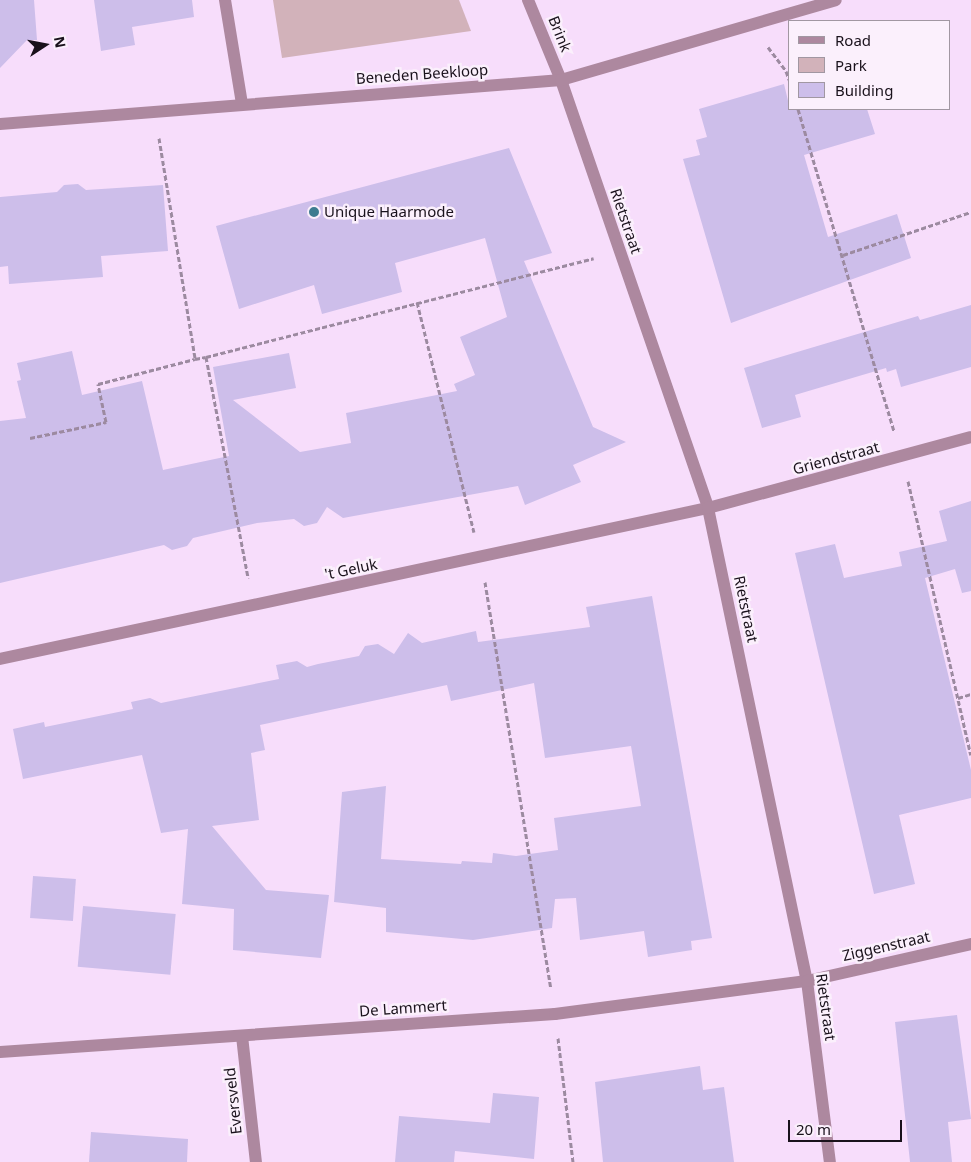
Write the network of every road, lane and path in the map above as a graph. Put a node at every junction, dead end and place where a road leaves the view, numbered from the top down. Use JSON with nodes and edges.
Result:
{"nodes":[{"id":1,"x":225,"y":0,"type":"edge"},
{"id":2,"x":528,"y":0,"type":"edge"},
{"id":3,"x":836,"y":0,"type":"edge"},
{"id":4,"x":752,"y":27,"type":"junction"},
{"id":5,"x":788,"y":76,"type":"edge"},
{"id":6,"x":561,"y":80,"type":"junction"},
{"id":7,"x":242,"y":104,"type":"junction"},
{"id":8,"x":155,"y":114,"type":"junction"},
{"id":9,"x":0,"y":124,"type":"edge"},
{"id":10,"x":971,"y":212,"type":"edge"},
{"id":11,"x":619,"y":251,"type":"junction"},
{"id":12,"x":843,"y":255,"type":"dead end"},
{"id":13,"x":417,"y":302,"type":"junction"},
{"id":14,"x":206,"y":357,"type":"junction"},
{"id":15,"x":195,"y":359,"type":"junction"},
{"id":16,"x":971,"y":437,"type":"edge"},
{"id":17,"x":30,"y":438,"type":"dead end"},
{"id":18,"x":708,"y":508,"type":"junction"},
{"id":19,"x":481,"y":557,"type":"junction"},
{"id":20,"x":252,"y":606,"type":"junction"},
{"id":21,"x":0,"y":660,"type":"edge"},
{"id":22,"x":971,"y":694,"type":"edge"},
{"id":23,"x":958,"y":698,"type":"dead end"},
{"id":24,"x":971,"y":944,"type":"edge"},
{"id":25,"x":808,"y":981,"type":"junction"},
{"id":26,"x":555,"y":1014,"type":"junction"},
{"id":27,"x":242,"y":1036,"type":"junction"},
{"id":28,"x":0,"y":1052,"type":"edge"},
{"id":29,"x":256,"y":1162,"type":"edge"},
{"id":30,"x":573,"y":1162,"type":"edge"},
{"id":31,"x":830,"y":1162,"type":"edge"}],
"edges":[{"from":1,"to":7,"type":"street"},
{"from":2,"to":6,"type":"street","name":"Brink"},
{"from":3,"to":4,"type":"street","name":"Beneden Beekloop"},
{"from":4,"to":5,"type":"path"},
{"from":4,"to":6,"type":"street","name":"Beneden Beekloop"},
{"from":6,"to":7,"type":"street","name":"Beneden Beekloop"},
{"from":6,"to":11,"type":"street","name":"Rietstraat"},
{"from":7,"to":8,"type":"street","name":"Beneden Beekloop"},
{"from":8,"to":9,"type":"street","name":"Beneden Beekloop"},
{"from":8,"to":15,"type":"path"},
{"from":10,"to":12,"type":"path"},
{"from":11,"to":13,"type":"path"},
{"from":11,"to":18,"type":"street","name":"Rietstraat"},
{"from":13,"to":14,"type":"path"},
{"from":13,"to":19,"type":"path"},
{"from":14,"to":15,"type":"path"},
{"from":14,"to":20,"type":"path"},
{"from":15,"to":17,"type":"path"},
{"from":16,"to":18,"type":"street","name":"Griendstraat"},
{"from":18,"to":19,"type":"street","name":"'t Geluk"},
{"from":18,"to":25,"type":"street","name":"Rietstraat"},
{"from":19,"to":20,"type":"street","name":"'t Geluk"},
{"from":19,"to":26,"type":"path"},
{"from":20,"to":21,"type":"street","name":"'t Geluk"},
{"from":22,"to":23,"type":"path"},
{"from":24,"to":25,"type":"street","name":"Ziggenstraat"},
{"from":25,"to":26,"type":"street","name":"De Lammert"},
{"from":25,"to":31,"type":"street","name":"Rietstraat"},
{"from":26,"to":27,"type":"street","name":"De Lammert"},
{"from":26,"to":30,"type":"path"},
{"from":27,"to":28,"type":"street","name":"De Lammert"},
{"from":27,"to":29,"type":"street","name":"Eversveld"}]}
